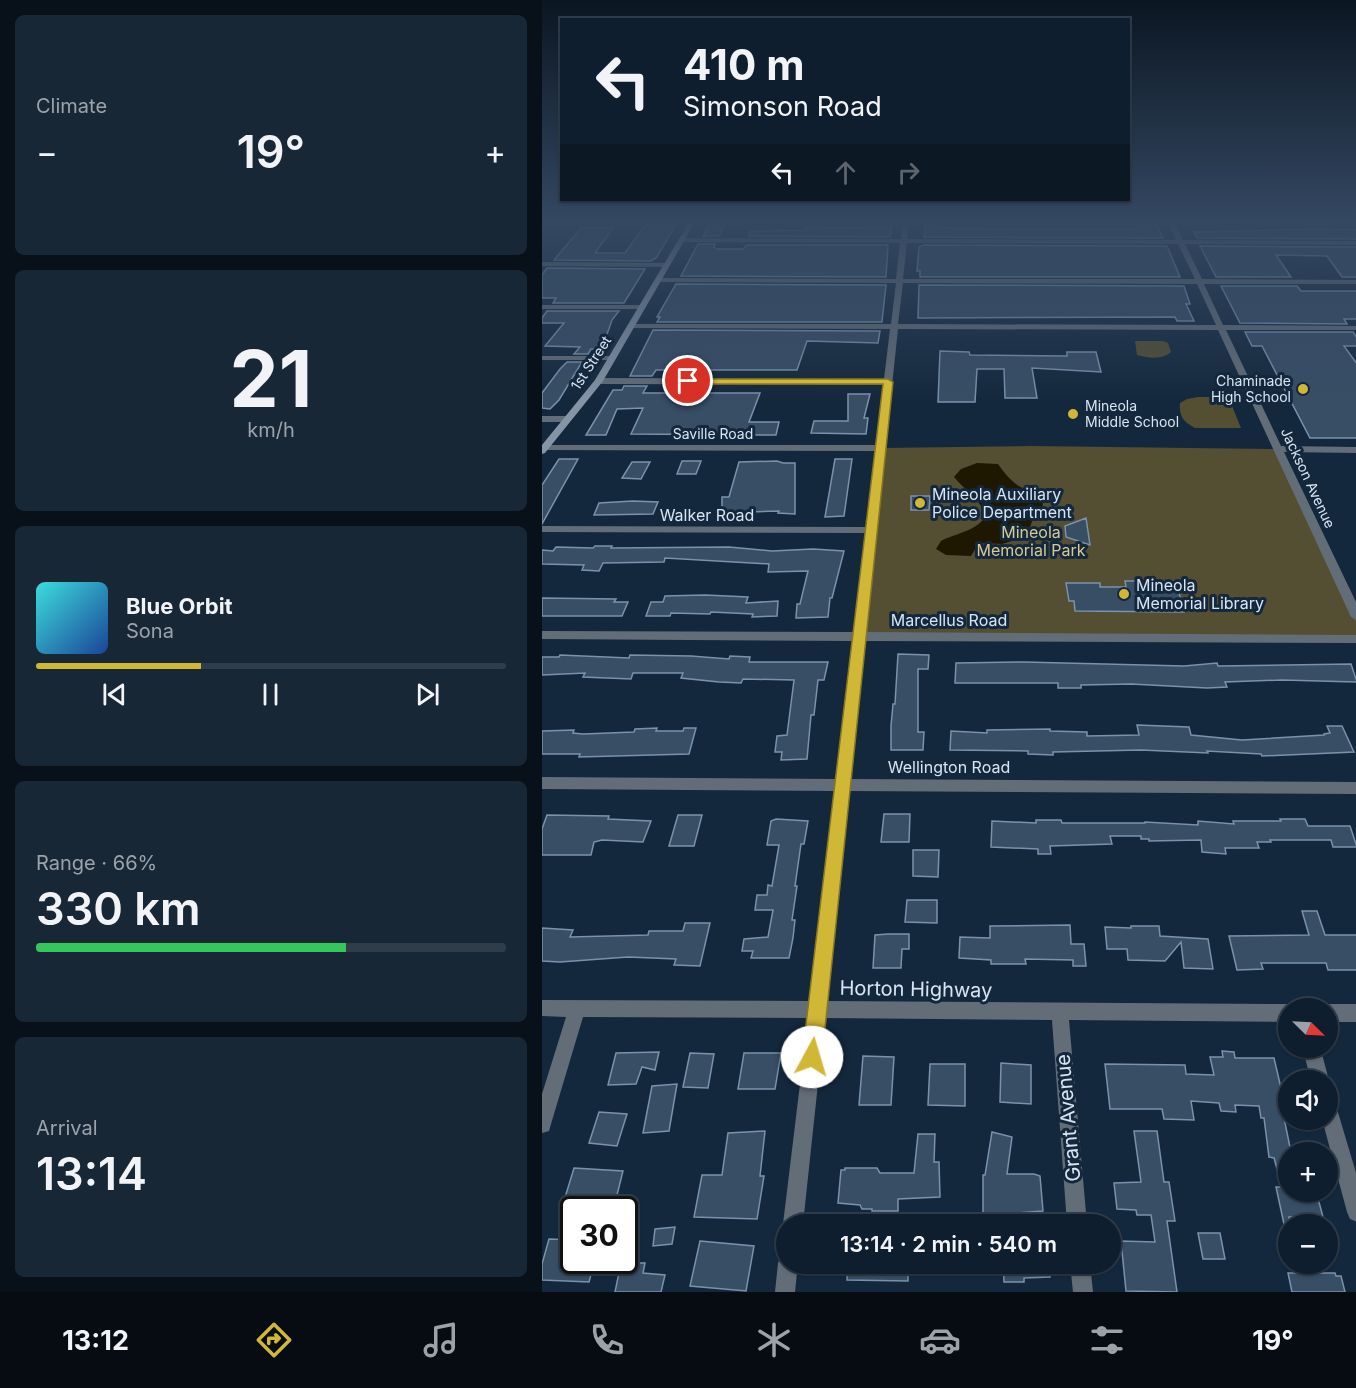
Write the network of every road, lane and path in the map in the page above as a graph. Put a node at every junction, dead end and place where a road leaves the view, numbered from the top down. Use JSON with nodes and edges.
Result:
{"nodes":[{"id":1,"x":657,"y":282,"type":"edge"},
{"id":2,"x":899,"y":282,"type":"edge"},
{"id":3,"x":1199,"y":282,"type":"edge"},
{"id":4,"x":542,"y":307,"type":"edge"},
{"id":5,"x":642,"y":307,"type":"junction"},
{"id":6,"x":630,"y":326,"type":"junction"},
{"id":7,"x":894,"y":327,"type":"junction"},
{"id":8,"x":1221,"y":328,"type":"junction"},
{"id":9,"x":1356,"y":328,"type":"edge"},
{"id":10,"x":542,"y":358,"type":"edge"},
{"id":11,"x":612,"y":358,"type":"junction"},
{"id":12,"x":599,"y":381,"type":"junction"},
{"id":13,"x":888,"y":382,"type":"junction"},
{"id":14,"x":542,"y":419,"type":"edge"},
{"id":15,"x":568,"y":419,"type":"junction"},
{"id":16,"x":881,"y":448,"type":"junction"},
{"id":17,"x":544,"y":449,"type":"edge"},
{"id":18,"x":1278,"y":449,"type":"junction"},
{"id":19,"x":1356,"y":450,"type":"edge"},
{"id":20,"x":542,"y":529,"type":"edge"},
{"id":21,"x":871,"y":530,"type":"junction"},
{"id":22,"x":1356,"y":617,"type":"edge"},
{"id":23,"x":542,"y":635,"type":"edge"},
{"id":24,"x":859,"y":636,"type":"junction"},
{"id":25,"x":1356,"y":639,"type":"edge"},
{"id":26,"x":542,"y":783,"type":"edge"},
{"id":27,"x":842,"y":785,"type":"junction"},
{"id":28,"x":1356,"y":788,"type":"edge"},
{"id":29,"x":542,"y":1008,"type":"edge"},
{"id":30,"x":577,"y":1008,"type":"junction"},
{"id":31,"x":817,"y":1009,"type":"junction"},
{"id":32,"x":1060,"y":1012,"type":"junction"},
{"id":33,"x":1278,"y":1013,"type":"edge"},
{"id":34,"x":1338,"y":1013,"type":"edge"},
{"id":35,"x":1356,"y":1013,"type":"edge"},
{"id":36,"x":542,"y":1124,"type":"edge"},
{"id":37,"x":1334,"y":1130,"type":"edge"},
{"id":38,"x":1356,"y":1212,"type":"edge"},
{"id":39,"x":794,"y":1214,"type":"edge"},
{"id":40,"x":1076,"y":1214,"type":"edge"},
{"id":41,"x":787,"y":1274,"type":"edge"},
{"id":42,"x":1081,"y":1274,"type":"edge"},
{"id":43,"x":785,"y":1292,"type":"edge"},
{"id":44,"x":1083,"y":1292,"type":"edge"}],
"edges":[{"from":1,"to":5,"type":"street","name":"1st Street"},
{"from":2,"to":7,"type":"street"},
{"from":3,"to":8,"type":"street","name":"Jackson Avenue"},
{"from":4,"to":5,"type":"street"},
{"from":5,"to":6,"type":"street","name":"1st Street"},
{"from":6,"to":7,"type":"street"},
{"from":6,"to":11,"type":"street","name":"1st Street"},
{"from":7,"to":8,"type":"street"},
{"from":7,"to":13,"type":"street"},
{"from":8,"to":9,"type":"street"},
{"from":8,"to":18,"type":"street","name":"Jackson Avenue"},
{"from":10,"to":11,"type":"street"},
{"from":11,"to":12,"type":"street","name":"1st Street"},
{"from":12,"to":13,"type":"street"},
{"from":12,"to":15,"type":"street","name":"1st Street"},
{"from":13,"to":16,"type":"street"},
{"from":14,"to":15,"type":"street"},
{"from":15,"to":17,"type":"street","name":"1st Street"},
{"from":16,"to":17,"type":"street","name":"Saville Road"},
{"from":16,"to":21,"type":"street"},
{"from":18,"to":19,"type":"street"},
{"from":18,"to":22,"type":"street","name":"Jackson Avenue"},
{"from":20,"to":21,"type":"street","name":"Walker Road"},
{"from":21,"to":24,"type":"street"},
{"from":23,"to":24,"type":"street","name":"Marcellus Road"},
{"from":24,"to":25,"type":"street","name":"Marcellus Road"},
{"from":24,"to":27,"type":"street"},
{"from":26,"to":27,"type":"street","name":"Wellington Road"},
{"from":27,"to":28,"type":"street","name":"Wellington Road"},
{"from":27,"to":31,"type":"street"},
{"from":29,"to":30,"type":"street","name":"Horton Highway"},
{"from":30,"to":31,"type":"street","name":"Horton Highway"},
{"from":30,"to":36,"type":"street"},
{"from":31,"to":32,"type":"street","name":"Horton Highway"},
{"from":31,"to":39,"type":"street"},
{"from":32,"to":33,"type":"street","name":"Horton Highway"},
{"from":32,"to":40,"type":"street","name":"Grant Avenue"},
{"from":34,"to":35,"type":"street"},
{"from":37,"to":38,"type":"street"},
{"from":41,"to":43,"type":"street"},
{"from":42,"to":44,"type":"street"}]}
